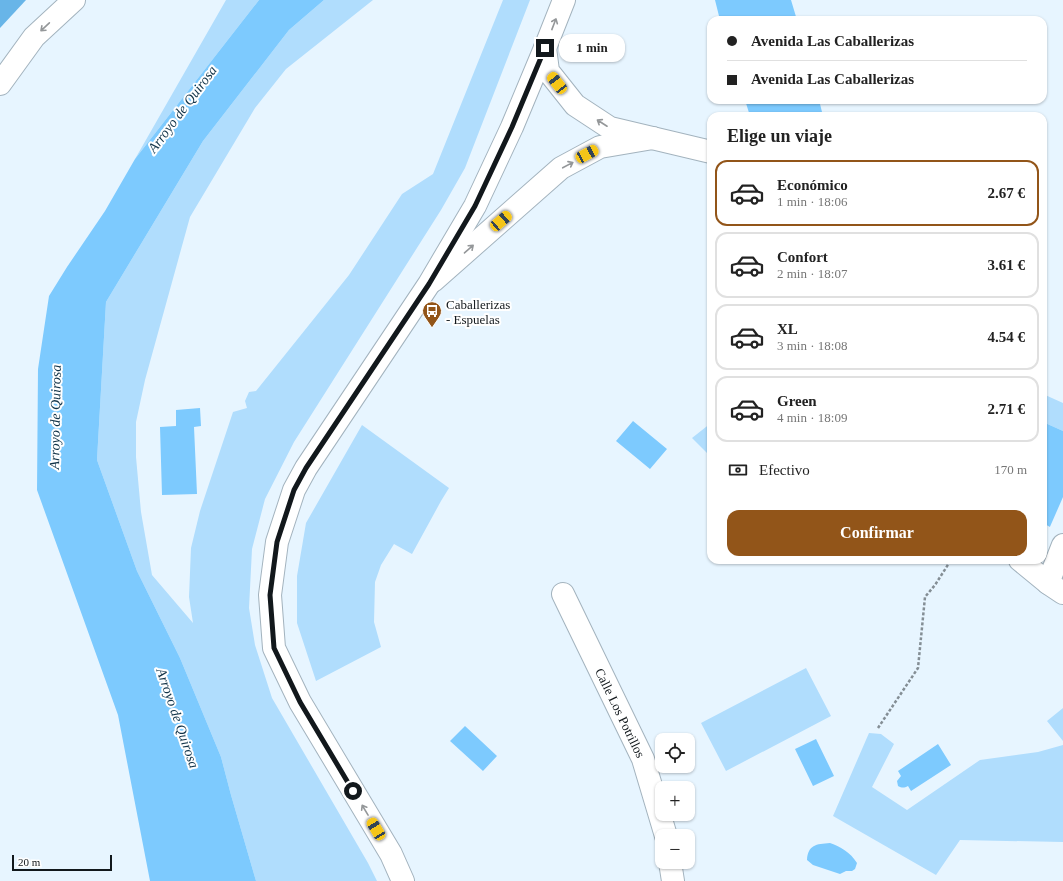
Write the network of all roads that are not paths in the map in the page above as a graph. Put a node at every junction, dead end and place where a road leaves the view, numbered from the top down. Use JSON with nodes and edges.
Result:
{"nodes":[{"id":1,"x":74,"y":0,"type":"edge"},
{"id":2,"x":564,"y":0,"type":"edge"},
{"id":3,"x":545,"y":48,"type":"junction"},
{"id":4,"x":0,"y":84,"type":"edge"},
{"id":5,"x":652,"y":138,"type":"junction"},
{"id":6,"x":707,"y":151,"type":"edge"},
{"id":7,"x":429,"y":284,"type":"junction"},
{"id":8,"x":1062,"y":548,"type":"edge"},
{"id":9,"x":1025,"y":564,"type":"edge"},
{"id":10,"x":1055,"y":588,"type":"edge"},
{"id":11,"x":563,"y":594,"type":"dead end"},
{"id":12,"x":664,"y":829,"type":"edge"},
{"id":13,"x":671,"y":869,"type":"edge"},
{"id":14,"x":403,"y":881,"type":"edge"},
{"id":15,"x":673,"y":881,"type":"edge"}],
"edges":[{"from":1,"to":4,"type":"main road","one_way":true},
{"from":3,"to":2,"type":"main road","one_way":true},
{"from":5,"to":3,"type":"main road","one_way":true},
{"from":3,"to":7,"type":"main road"},
{"from":5,"to":6,"type":"main road"},
{"from":7,"to":5,"type":"main road","one_way":true},
{"from":14,"to":7,"type":"main road","one_way":true},
{"from":8,"to":10,"type":"main road"},
{"from":9,"to":10,"type":"main road"},
{"from":11,"to":12,"type":"main road","name":"Calle Los Potrillos"},
{"from":13,"to":15,"type":"main road"}]}
